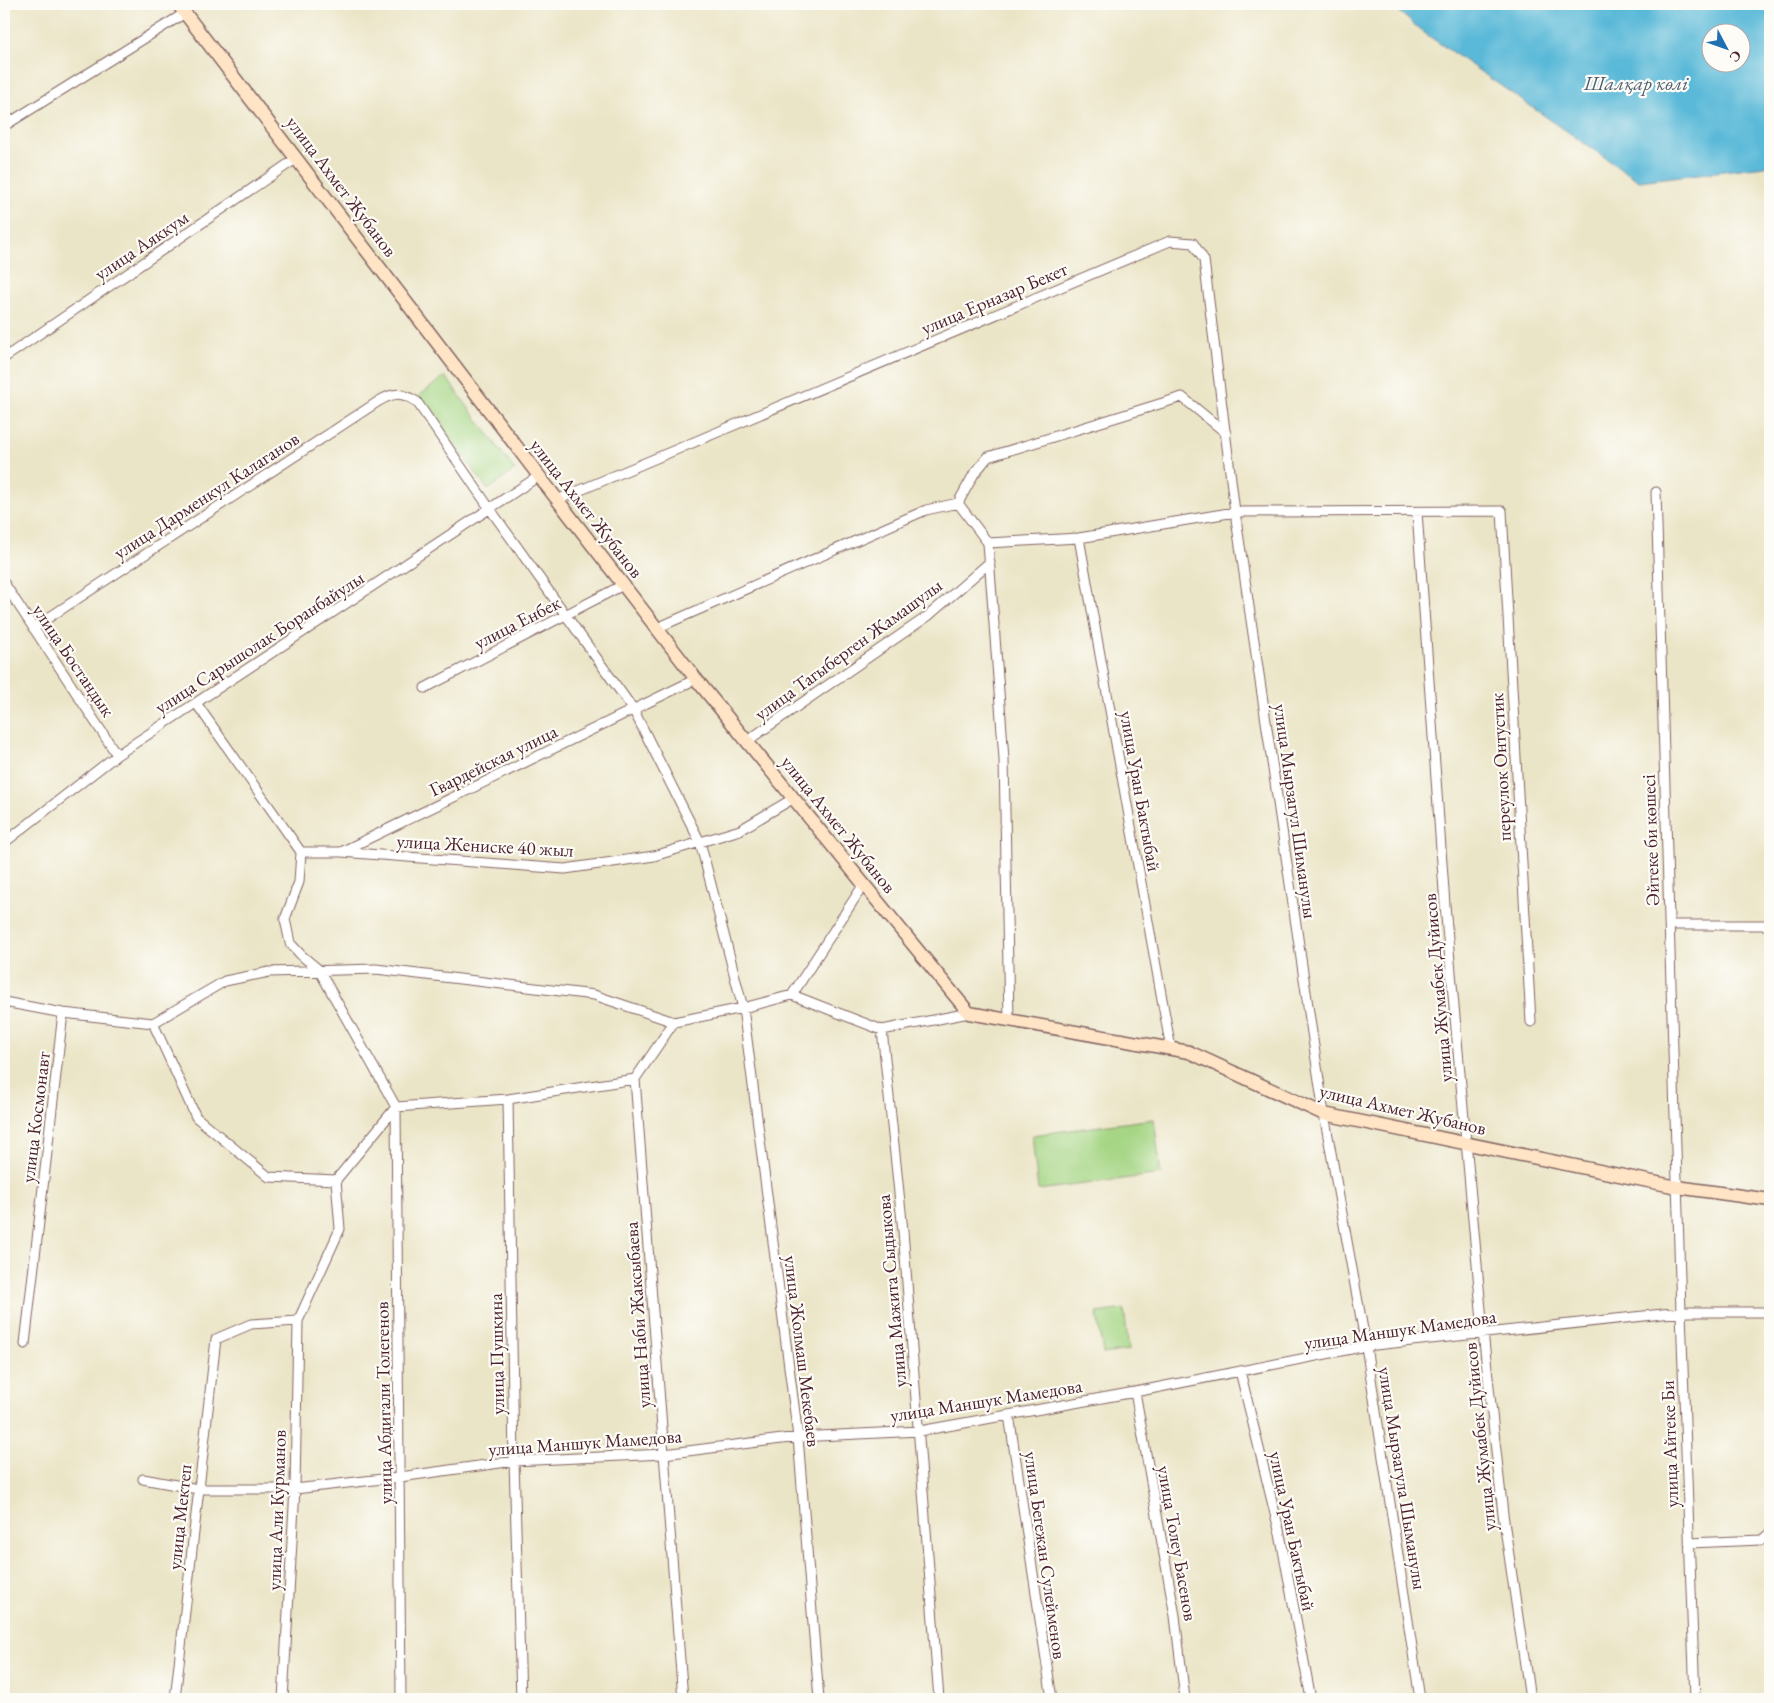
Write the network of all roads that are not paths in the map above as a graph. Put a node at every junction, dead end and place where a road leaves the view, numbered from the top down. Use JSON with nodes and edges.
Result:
{"nodes":[{"id":1,"x":181,"y":8,"type":"edge"},
{"id":2,"x":4,"y":126,"type":"edge"},
{"id":3,"x":297,"y":158,"type":"junction"},
{"id":4,"x":4,"y":358,"type":"edge"},
{"id":5,"x":398,"y":393,"type":"joint"},
{"id":6,"x":1226,"y":433,"type":"junction"},
{"id":7,"x":539,"y":476,"type":"junction"},
{"id":8,"x":1656,"y":492,"type":"dead end"},
{"id":9,"x":557,"y":500,"type":"junction"},
{"id":10,"x":958,"y":503,"type":"junction"},
{"id":11,"x":490,"y":509,"type":"junction"},
{"id":12,"x":1235,"y":512,"type":"junction"},
{"id":13,"x":1417,"y":512,"type":"junction"},
{"id":14,"x":1079,"y":538,"type":"junction"},
{"id":15,"x":988,"y":543,"type":"junction"},
{"id":16,"x":990,"y":562,"type":"junction"},
{"id":17,"x":4,"y":584,"type":"edge"},
{"id":18,"x":623,"y":585,"type":"junction"},
{"id":19,"x":566,"y":615,"type":"junction"},
{"id":20,"x":33,"y":628,"type":"junction"},
{"id":21,"x":657,"y":628,"type":"junction"},
{"id":22,"x":696,"y":679,"type":"junction"},
{"id":23,"x":425,"y":688,"type":"dead end"},
{"id":24,"x":196,"y":703,"type":"junction"},
{"id":25,"x":633,"y":709,"type":"junction"},
{"id":26,"x":747,"y":741,"type":"junction"},
{"id":27,"x":118,"y":755,"type":"junction"},
{"id":28,"x":794,"y":798,"type":"junction"},
{"id":29,"x":700,"y":842,"type":"junction"},
{"id":30,"x":4,"y":843,"type":"edge"},
{"id":31,"x":301,"y":852,"type":"junction"},
{"id":32,"x":341,"y":852,"type":"junction"},
{"id":33,"x":864,"y":884,"type":"junction"},
{"id":34,"x":1669,"y":925,"type":"junction"},
{"id":35,"x":1770,"y":925,"type":"edge"},
{"id":36,"x":319,"y":970,"type":"junction"},
{"id":37,"x":792,"y":995,"type":"junction"},
{"id":38,"x":4,"y":1002,"type":"edge"},
{"id":39,"x":743,"y":1008,"type":"junction"},
{"id":40,"x":63,"y":1013,"type":"junction"},
{"id":41,"x":969,"y":1013,"type":"junction"},
{"id":42,"x":1009,"y":1020,"type":"junction"},
{"id":43,"x":153,"y":1022,"type":"junction"},
{"id":44,"x":674,"y":1022,"type":"junction"},
{"id":45,"x":1531,"y":1022,"type":"dead end"},
{"id":46,"x":882,"y":1030,"type":"junction"},
{"id":47,"x":1171,"y":1048,"type":"junction"},
{"id":48,"x":635,"y":1079,"type":"junction"},
{"id":49,"x":508,"y":1099,"type":"junction"},
{"id":50,"x":396,"y":1107,"type":"junction"},
{"id":51,"x":1324,"y":1114,"type":"junction"},
{"id":52,"x":1467,"y":1144,"type":"junction"},
{"id":53,"x":336,"y":1180,"type":"junction"},
{"id":54,"x":1677,"y":1187,"type":"junction"},
{"id":55,"x":1770,"y":1200,"type":"edge"},
{"id":56,"x":1681,"y":1312,"type":"junction"},
{"id":57,"x":1770,"y":1312,"type":"edge"},
{"id":58,"x":298,"y":1321,"type":"junction"},
{"id":59,"x":1484,"y":1332,"type":"junction"},
{"id":60,"x":25,"y":1344,"type":"dead end"},
{"id":61,"x":1366,"y":1346,"type":"junction"},
{"id":62,"x":1240,"y":1371,"type":"junction"},
{"id":63,"x":1135,"y":1392,"type":"junction"},
{"id":64,"x":1009,"y":1415,"type":"junction"},
{"id":65,"x":920,"y":1431,"type":"junction"},
{"id":66,"x":798,"y":1438,"type":"junction"},
{"id":67,"x":664,"y":1454,"type":"junction"},
{"id":68,"x":514,"y":1461,"type":"junction"},
{"id":69,"x":400,"y":1477,"type":"junction"},
{"id":70,"x":144,"y":1479,"type":"dead end"},
{"id":71,"x":198,"y":1489,"type":"junction"},
{"id":72,"x":295,"y":1489,"type":"junction"},
{"id":73,"x":1770,"y":1533,"type":"edge"},
{"id":74,"x":1689,"y":1543,"type":"junction"},
{"id":75,"x":175,"y":1699,"type":"edge"},
{"id":76,"x":283,"y":1699,"type":"edge"},
{"id":77,"x":401,"y":1699,"type":"edge"},
{"id":78,"x":521,"y":1699,"type":"edge"},
{"id":79,"x":683,"y":1699,"type":"edge"},
{"id":80,"x":819,"y":1699,"type":"edge"},
{"id":81,"x":939,"y":1699,"type":"edge"},
{"id":82,"x":1052,"y":1699,"type":"edge"},
{"id":83,"x":1185,"y":1699,"type":"edge"},
{"id":84,"x":1311,"y":1699,"type":"edge"},
{"id":85,"x":1420,"y":1699,"type":"edge"},
{"id":86,"x":1530,"y":1699,"type":"edge"},
{"id":87,"x":1695,"y":1699,"type":"edge"}],
"edges":[{"from":1,"to":2,"type":"street"},
{"from":1,"to":3,"type":"main road","name":"улица Ахмет Жубанов"},
{"from":3,"to":4,"type":"street","name":"улица Аяккум"},
{"from":3,"to":7,"type":"main road","name":"улица Ахмет Жубанов"},
{"from":5,"to":11,"type":"street","name":"улица Жолмаш Мекебаев"},
{"from":5,"to":20,"type":"street","name":"улица Дарменкул Калаганов"},
{"from":6,"to":9,"type":"street","name":"улица Ерназар Бекет"},
{"from":6,"to":10,"type":"street"},
{"from":6,"to":12,"type":"street","name":"улица Ерназар Бекет"},
{"from":7,"to":9,"type":"main road","name":"улица Ахмет Жубанов"},
{"from":7,"to":11,"type":"street","name":"улица Сарышолак Боранбайулы"},
{"from":8,"to":34,"type":"street","name":"Әйтеке би көшесі"},
{"from":9,"to":18,"type":"main road","name":"улица Ахмет Жубанов"},
{"from":10,"to":15,"type":"street"},
{"from":10,"to":21,"type":"street"},
{"from":11,"to":19,"type":"street","name":"улица Жолмаш Мекебаев"},
{"from":11,"to":24,"type":"street","name":"улица Сарышолак Боранбайулы"},
{"from":12,"to":13,"type":"street"},
{"from":12,"to":14,"type":"street"},
{"from":12,"to":51,"type":"street","name":"улица Мырзагул Шиманулы"},
{"from":13,"to":45,"type":"street","name":"переулок Онтустик"},
{"from":13,"to":52,"type":"street","name":"улица Жумабек Дуйисов"},
{"from":14,"to":15,"type":"street"},
{"from":14,"to":47,"type":"street","name":"улица Уран Бактыбай"},
{"from":15,"to":16,"type":"street"},
{"from":16,"to":26,"type":"street","name":"улица Тагыберген Жамашулы"},
{"from":16,"to":42,"type":"street"},
{"from":17,"to":20,"type":"street","name":"улица Бостандык"},
{"from":18,"to":19,"type":"street","name":"улица Енбек"},
{"from":18,"to":21,"type":"main road","name":"улица Ахмет Жубанов"},
{"from":19,"to":23,"type":"street","name":"улица Енбек"},
{"from":19,"to":25,"type":"street","name":"улица Жолмаш Мекебаев"},
{"from":20,"to":27,"type":"street","name":"улица Бостандык"},
{"from":21,"to":22,"type":"main road","name":"улица Ахмет Жубанов"},
{"from":22,"to":25,"type":"street","name":"Гвардейская улица"},
{"from":22,"to":26,"type":"main road","name":"улица Ахмет Жубанов"},
{"from":24,"to":27,"type":"street","name":"улица Сарышолак Боранбайулы"},
{"from":24,"to":31,"type":"street"},
{"from":25,"to":29,"type":"street","name":"улица Жолмаш Мекебаев"},
{"from":25,"to":32,"type":"street","name":"Гвардейская улица"},
{"from":26,"to":28,"type":"main road","name":"улица Ахмет Жубанов"},
{"from":27,"to":30,"type":"street","name":"улица Сарышолак Боранбайулы"},
{"from":28,"to":29,"type":"street","name":"улица Жениске 40 жыл"},
{"from":28,"to":33,"type":"main road","name":"улица Ахмет Жубанов"},
{"from":29,"to":32,"type":"street","name":"улица Жениске 40 жыл"},
{"from":29,"to":39,"type":"street","name":"улица Жолмаш Мекебаев"},
{"from":31,"to":32,"type":"street","name":"Гвардейская улица"},
{"from":31,"to":36,"type":"street"},
{"from":33,"to":37,"type":"street"},
{"from":33,"to":41,"type":"main road","name":"улица Ахмет Жубанов"},
{"from":34,"to":35,"type":"street"},
{"from":34,"to":54,"type":"street","name":"Әйтеке би көшесі"},
{"from":36,"to":43,"type":"street"},
{"from":36,"to":44,"type":"street"},
{"from":36,"to":50,"type":"street"},
{"from":37,"to":39,"type":"street"},
{"from":37,"to":46,"type":"street"},
{"from":38,"to":40,"type":"street"},
{"from":39,"to":44,"type":"street"},
{"from":39,"to":66,"type":"street","name":"улица Жолмаш Мекебаев"},
{"from":40,"to":43,"type":"street"},
{"from":40,"to":60,"type":"street","name":"улица Космонавт"},
{"from":41,"to":42,"type":"main road","name":"улица Ахмет Жубанов"},
{"from":41,"to":46,"type":"street"},
{"from":42,"to":47,"type":"main road","name":"улица Ахмет Жубанов"},
{"from":43,"to":53,"type":"street"},
{"from":44,"to":48,"type":"street"},
{"from":46,"to":65,"type":"street","name":"улица Мажита Сыдыкова"},
{"from":47,"to":51,"type":"main road","name":"улица Ахмет Жубанов"},
{"from":48,"to":49,"type":"street"},
{"from":48,"to":67,"type":"street","name":"улица Наби Жаксыбаева"},
{"from":49,"to":50,"type":"street"},
{"from":49,"to":68,"type":"street","name":"улица Пушкина"},
{"from":50,"to":53,"type":"street"},
{"from":50,"to":69,"type":"street","name":"улица Абдигали Толегенов"},
{"from":51,"to":52,"type":"main road","name":"улица Ахмет Жубанов"},
{"from":51,"to":61,"type":"street","name":"улица Мырзагула Шыманулы"},
{"from":52,"to":54,"type":"main road","name":"улица Ахмет Жубанов"},
{"from":52,"to":59,"type":"street","name":"улица Жумабек Дуйисов"},
{"from":53,"to":58,"type":"street"},
{"from":54,"to":55,"type":"main road","name":"улица Ахмет Жубанов"},
{"from":54,"to":56,"type":"street","name":"улица Айтеке Би"},
{"from":56,"to":57,"type":"street","name":"улица Маншук Мамедова"},
{"from":56,"to":59,"type":"street","name":"улица Маншук Мамедова"},
{"from":56,"to":74,"type":"street","name":"улица Айтеке Би"},
{"from":58,"to":71,"type":"street","name":"улица Мектеп"},
{"from":58,"to":72,"type":"street","name":"улица Али Курманов"},
{"from":59,"to":61,"type":"street","name":"улица Маншук Мамедова"},
{"from":59,"to":86,"type":"street","name":"улица Жумабек Дуйисов"},
{"from":61,"to":62,"type":"street","name":"улица Маншук Мамедова"},
{"from":61,"to":85,"type":"street","name":"улица Мырзагула Шыманулы"},
{"from":62,"to":63,"type":"street","name":"улица Маншук Мамедова"},
{"from":62,"to":84,"type":"street","name":"улица Уран Бактыбай"},
{"from":63,"to":64,"type":"street","name":"улица Маншук Мамедова"},
{"from":63,"to":83,"type":"street","name":"улица Толеу Басенов"},
{"from":64,"to":65,"type":"street","name":"улица Маншук Мамедова"},
{"from":64,"to":82,"type":"street","name":"улица Бегежан Сулейменов"},
{"from":65,"to":66,"type":"street","name":"улица Маншук Мамедова"},
{"from":65,"to":81,"type":"street","name":"улица Мажита Сыдыкова"},
{"from":66,"to":67,"type":"street","name":"улица Маншук Мамедова"},
{"from":66,"to":80,"type":"street","name":"улица Жолмаш Мекебаев"},
{"from":67,"to":68,"type":"street","name":"улица Маншук Мамедова"},
{"from":67,"to":79,"type":"street","name":"улица Наби Жаксыбаева"},
{"from":68,"to":69,"type":"street","name":"улица Маншук Мамедова"},
{"from":68,"to":78,"type":"street","name":"улица Пушкина"},
{"from":69,"to":72,"type":"street","name":"улица Маншук Мамедова"},
{"from":69,"to":77,"type":"street","name":"улица Абдигали Толегенов"},
{"from":70,"to":71,"type":"street","name":"улица Маншук Мамедова"},
{"from":71,"to":72,"type":"street","name":"улица Маншук Мамедова"},
{"from":71,"to":75,"type":"street","name":"улица Мектеп"},
{"from":72,"to":76,"type":"street","name":"улица Али Курманов"},
{"from":73,"to":74,"type":"street"},
{"from":74,"to":87,"type":"street","name":"улица Айтеке Би"}]}
